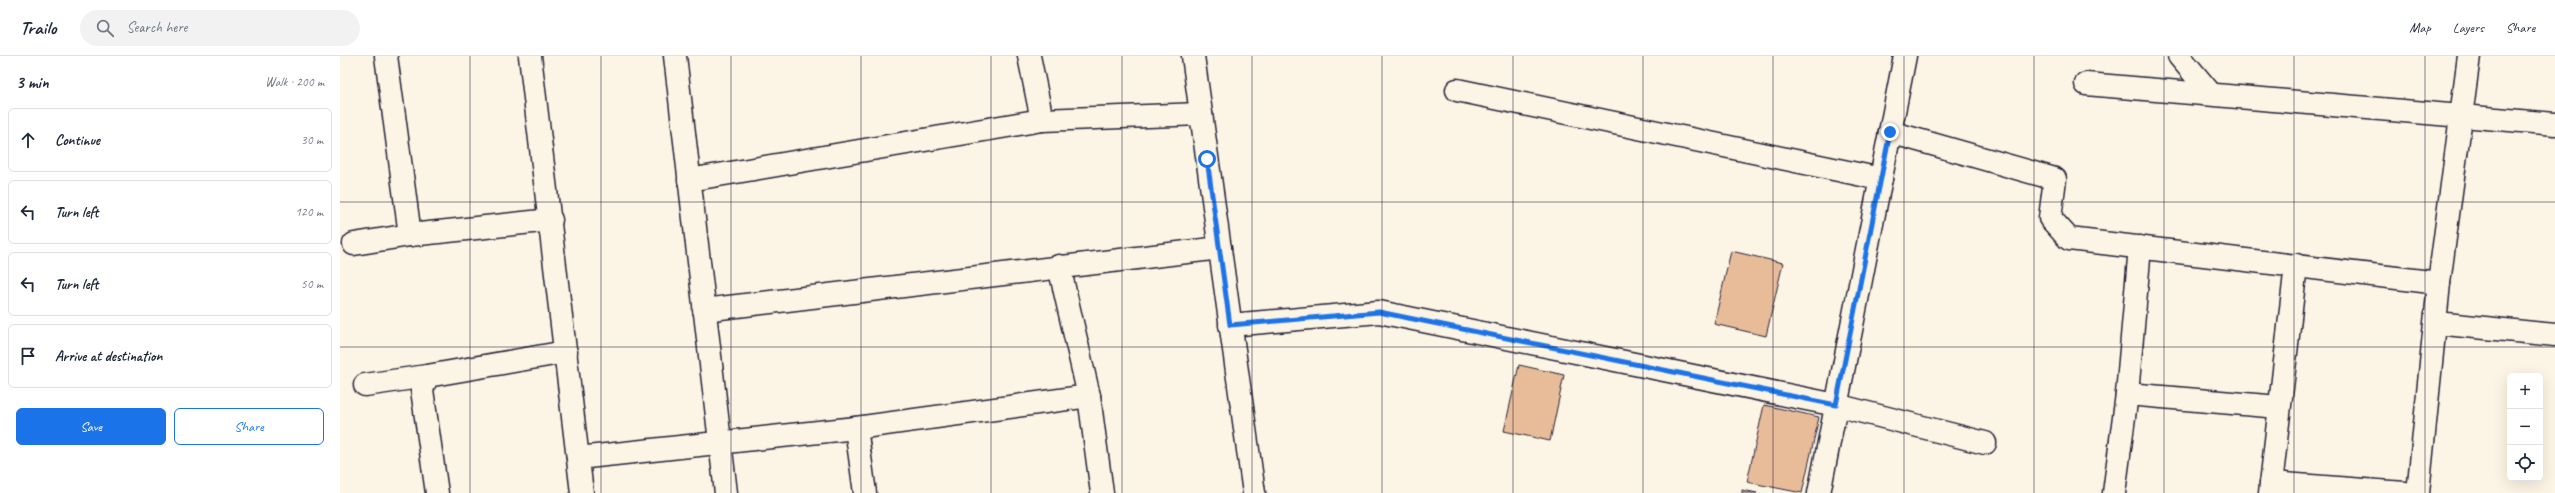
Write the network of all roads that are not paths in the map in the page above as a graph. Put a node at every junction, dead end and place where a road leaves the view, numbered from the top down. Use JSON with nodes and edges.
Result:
{"nodes":[{"id":1,"x":386,"y":56,"type":"edge"},
{"id":2,"x":530,"y":56,"type":"edge"},
{"id":3,"x":675,"y":56,"type":"edge"},
{"id":4,"x":1029,"y":56,"type":"edge"},
{"id":5,"x":1193,"y":56,"type":"edge"},
{"id":6,"x":1905,"y":56,"type":"edge"},
{"id":7,"x":2179,"y":56,"type":"edge"},
{"id":8,"x":2469,"y":56,"type":"edge"},
{"id":9,"x":2086,"y":84,"type":"dead end"},
{"id":10,"x":1457,"y":90,"type":"dead end"},
{"id":11,"x":2211,"y":94,"type":"junction"},
{"id":12,"x":1201,"y":114,"type":"junction"},
{"id":13,"x":2461,"y":116,"type":"junction"},
{"id":14,"x":1042,"y":120,"type":"junction"},
{"id":15,"x":2555,"y":124,"type":"edge"},
{"id":16,"x":1890,"y":132,"type":"junction"},
{"id":17,"x":1881,"y":179,"type":"junction"},
{"id":18,"x":689,"y":180,"type":"junction"},
{"id":19,"x":551,"y":220,"type":"junction"},
{"id":20,"x":410,"y":235,"type":"junction"},
{"id":21,"x":354,"y":244,"type":"dead end"},
{"id":22,"x":2140,"y":247,"type":"junction"},
{"id":23,"x":1220,"y":248,"type":"junction"},
{"id":24,"x":1059,"y":266,"type":"junction"},
{"id":25,"x":2296,"y":266,"type":"junction"},
{"id":26,"x":2439,"y":283,"type":"junction"},
{"id":27,"x":704,"y":310,"type":"junction"},
{"id":28,"x":2436,"y":323,"type":"junction"},
{"id":29,"x":1230,"y":325,"type":"junction"},
{"id":30,"x":2555,"y":335,"type":"edge"},
{"id":31,"x":566,"y":352,"type":"junction"},
{"id":32,"x":427,"y":376,"type":"junction"},
{"id":33,"x":365,"y":385,"type":"dead end"},
{"id":34,"x":2127,"y":394,"type":"junction"},
{"id":35,"x":1089,"y":396,"type":"junction"},
{"id":36,"x":1836,"y":405,"type":"junction"},
{"id":37,"x":2279,"y":407,"type":"junction"},
{"id":38,"x":856,"y":428,"type":"junction"},
{"id":39,"x":1986,"y":443,"type":"dead end"},
{"id":40,"x":720,"y":444,"type":"junction"},
{"id":41,"x":578,"y":458,"type":"junction"},
{"id":42,"x":2271,"y":488,"type":"edge"},
{"id":43,"x":437,"y":493,"type":"edge"},
{"id":44,"x":582,"y":493,"type":"edge"},
{"id":45,"x":726,"y":493,"type":"edge"},
{"id":46,"x":865,"y":493,"type":"edge"},
{"id":47,"x":1102,"y":493,"type":"edge"},
{"id":48,"x":1254,"y":493,"type":"edge"},
{"id":49,"x":1819,"y":493,"type":"edge"},
{"id":50,"x":2114,"y":493,"type":"edge"},
{"id":51,"x":2405,"y":493,"type":"edge"},
{"id":52,"x":2418,"y":493,"type":"edge"}],
"edges":[{"from":1,"to":20,"type":"street"},
{"from":2,"to":19,"type":"street"},
{"from":3,"to":18,"type":"street"},
{"from":4,"to":14,"type":"street"},
{"from":5,"to":12,"type":"street"},
{"from":6,"to":16,"type":"street"},
{"from":7,"to":11,"type":"street"},
{"from":8,"to":13,"type":"street"},
{"from":9,"to":11,"type":"street"},
{"from":10,"to":17,"type":"street"},
{"from":11,"to":13,"type":"street"},
{"from":12,"to":14,"type":"street"},
{"from":12,"to":23,"type":"street"},
{"from":13,"to":15,"type":"street"},
{"from":13,"to":26,"type":"street"},
{"from":14,"to":18,"type":"street"},
{"from":16,"to":17,"type":"street"},
{"from":16,"to":22,"type":"street"},
{"from":17,"to":36,"type":"street"},
{"from":18,"to":27,"type":"street"},
{"from":19,"to":20,"type":"street"},
{"from":19,"to":31,"type":"street"},
{"from":20,"to":21,"type":"street"},
{"from":22,"to":25,"type":"street"},
{"from":22,"to":34,"type":"street"},
{"from":23,"to":24,"type":"street"},
{"from":23,"to":29,"type":"street"},
{"from":24,"to":27,"type":"street"},
{"from":24,"to":35,"type":"street"},
{"from":25,"to":26,"type":"street"},
{"from":25,"to":37,"type":"street"},
{"from":26,"to":28,"type":"street"},
{"from":27,"to":40,"type":"street"},
{"from":28,"to":30,"type":"street"},
{"from":28,"to":52,"type":"street"},
{"from":29,"to":36,"type":"street"},
{"from":29,"to":48,"type":"street"},
{"from":31,"to":32,"type":"street"},
{"from":31,"to":41,"type":"street"},
{"from":32,"to":33,"type":"street"},
{"from":32,"to":43,"type":"street"},
{"from":34,"to":37,"type":"street"},
{"from":34,"to":50,"type":"street"},
{"from":35,"to":38,"type":"street"},
{"from":35,"to":47,"type":"street"},
{"from":36,"to":39,"type":"street"},
{"from":36,"to":49,"type":"street"},
{"from":37,"to":42,"type":"street"},
{"from":38,"to":40,"type":"street"},
{"from":38,"to":46,"type":"street"},
{"from":40,"to":41,"type":"street"},
{"from":40,"to":45,"type":"street"},
{"from":41,"to":44,"type":"street"},
{"from":42,"to":51,"type":"street"}]}
